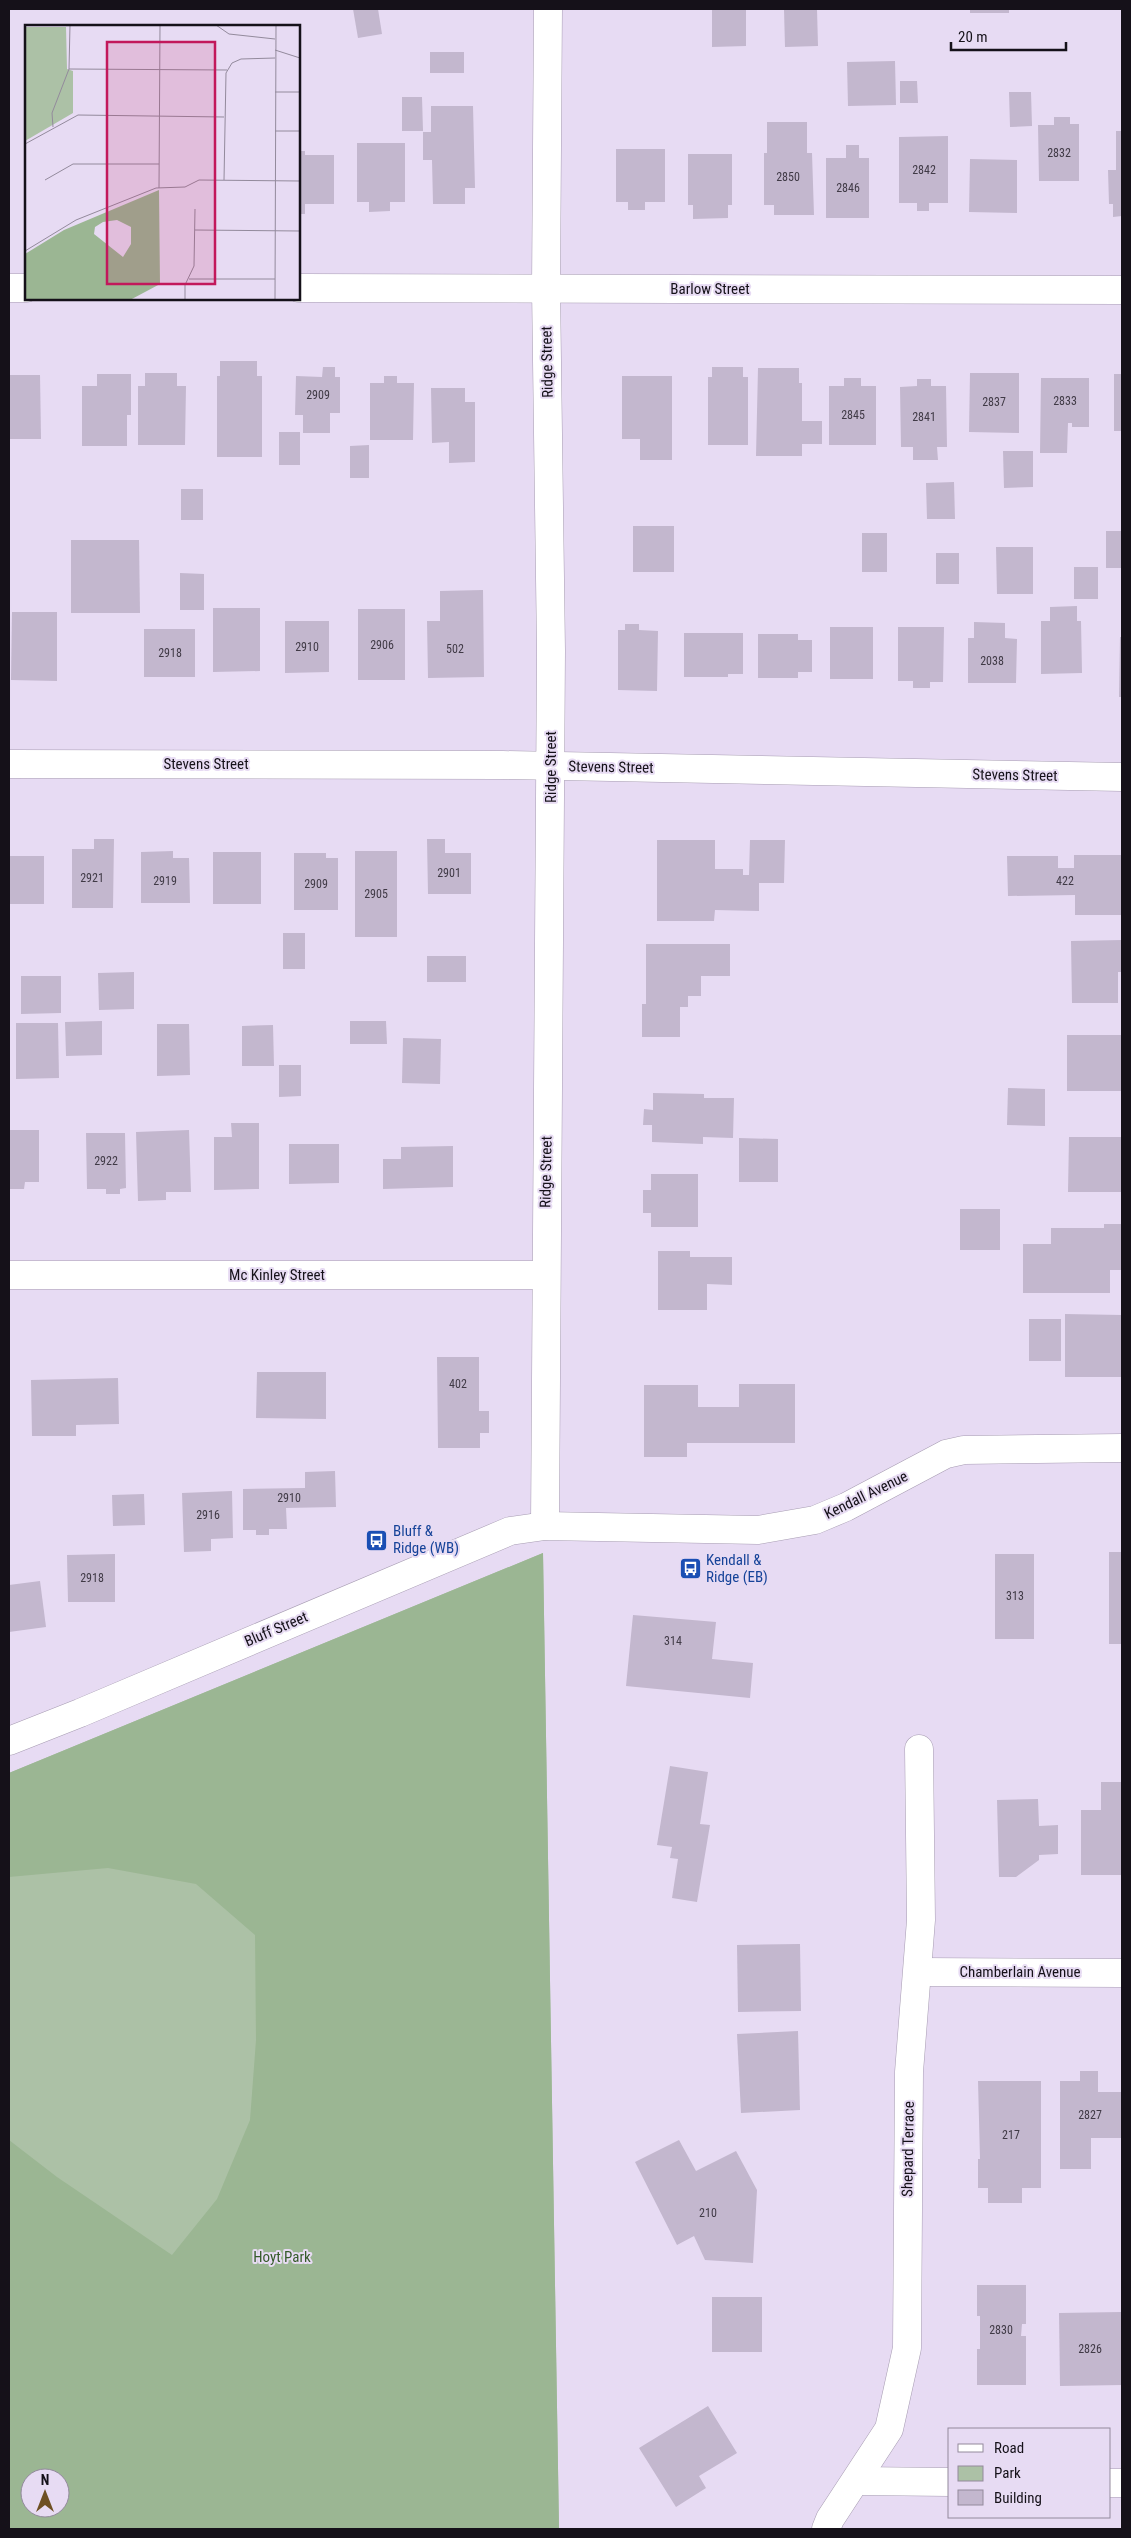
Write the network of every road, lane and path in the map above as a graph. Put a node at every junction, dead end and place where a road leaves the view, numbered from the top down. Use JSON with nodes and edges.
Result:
{"nodes":[{"id":1,"x":548,"y":9,"type":"edge"},
{"id":2,"x":9,"y":288,"type":"edge"},
{"id":3,"x":25,"y":288,"type":"edge"},
{"id":4,"x":300,"y":288,"type":"edge"},
{"id":5,"x":546,"y":288,"type":"junction"},
{"id":6,"x":1122,"y":290,"type":"edge"},
{"id":7,"x":9,"y":764,"type":"edge"},
{"id":8,"x":551,"y":766,"type":"junction"},
{"id":9,"x":1122,"y":777,"type":"edge"},
{"id":10,"x":9,"y":1275,"type":"edge"},
{"id":11,"x":545,"y":1275,"type":"junction"},
{"id":12,"x":1122,"y":1448,"type":"edge"},
{"id":13,"x":545,"y":1526,"type":"junction"},
{"id":14,"x":9,"y":1740,"type":"edge"},
{"id":15,"x":919,"y":1749,"type":"dead end"},
{"id":16,"x":918,"y":1972,"type":"junction"},
{"id":17,"x":1122,"y":1973,"type":"edge"},
{"id":18,"x":856,"y":2481,"type":"junction"},
{"id":19,"x":948,"y":2482,"type":"edge"},
{"id":20,"x":826,"y":2529,"type":"edge"}],
"edges":[{"from":1,"to":5,"type":"street","name":"Ridge Street"},
{"from":2,"to":3,"type":"street"},
{"from":4,"to":5,"type":"street","name":"Barlow Street"},
{"from":5,"to":6,"type":"street","name":"Barlow Street"},
{"from":5,"to":8,"type":"street","name":"Ridge Street"},
{"from":7,"to":8,"type":"street","name":"Stevens Street"},
{"from":8,"to":9,"type":"street","name":"Stevens Street"},
{"from":8,"to":11,"type":"street","name":"Ridge Street"},
{"from":10,"to":11,"type":"street","name":"Mc Kinley Street"},
{"from":11,"to":13,"type":"street","name":"Ridge Street"},
{"from":12,"to":13,"type":"street","name":"Kendall Avenue"},
{"from":13,"to":14,"type":"street","name":"Bluff Street"},
{"from":15,"to":16,"type":"street","name":"Shepard Terrace"},
{"from":16,"to":17,"type":"street","name":"Chamberlain Avenue"},
{"from":16,"to":18,"type":"street","name":"Shepard Terrace"},
{"from":18,"to":19,"type":"street"},
{"from":18,"to":20,"type":"street","name":"Shepard Terrace"}]}
